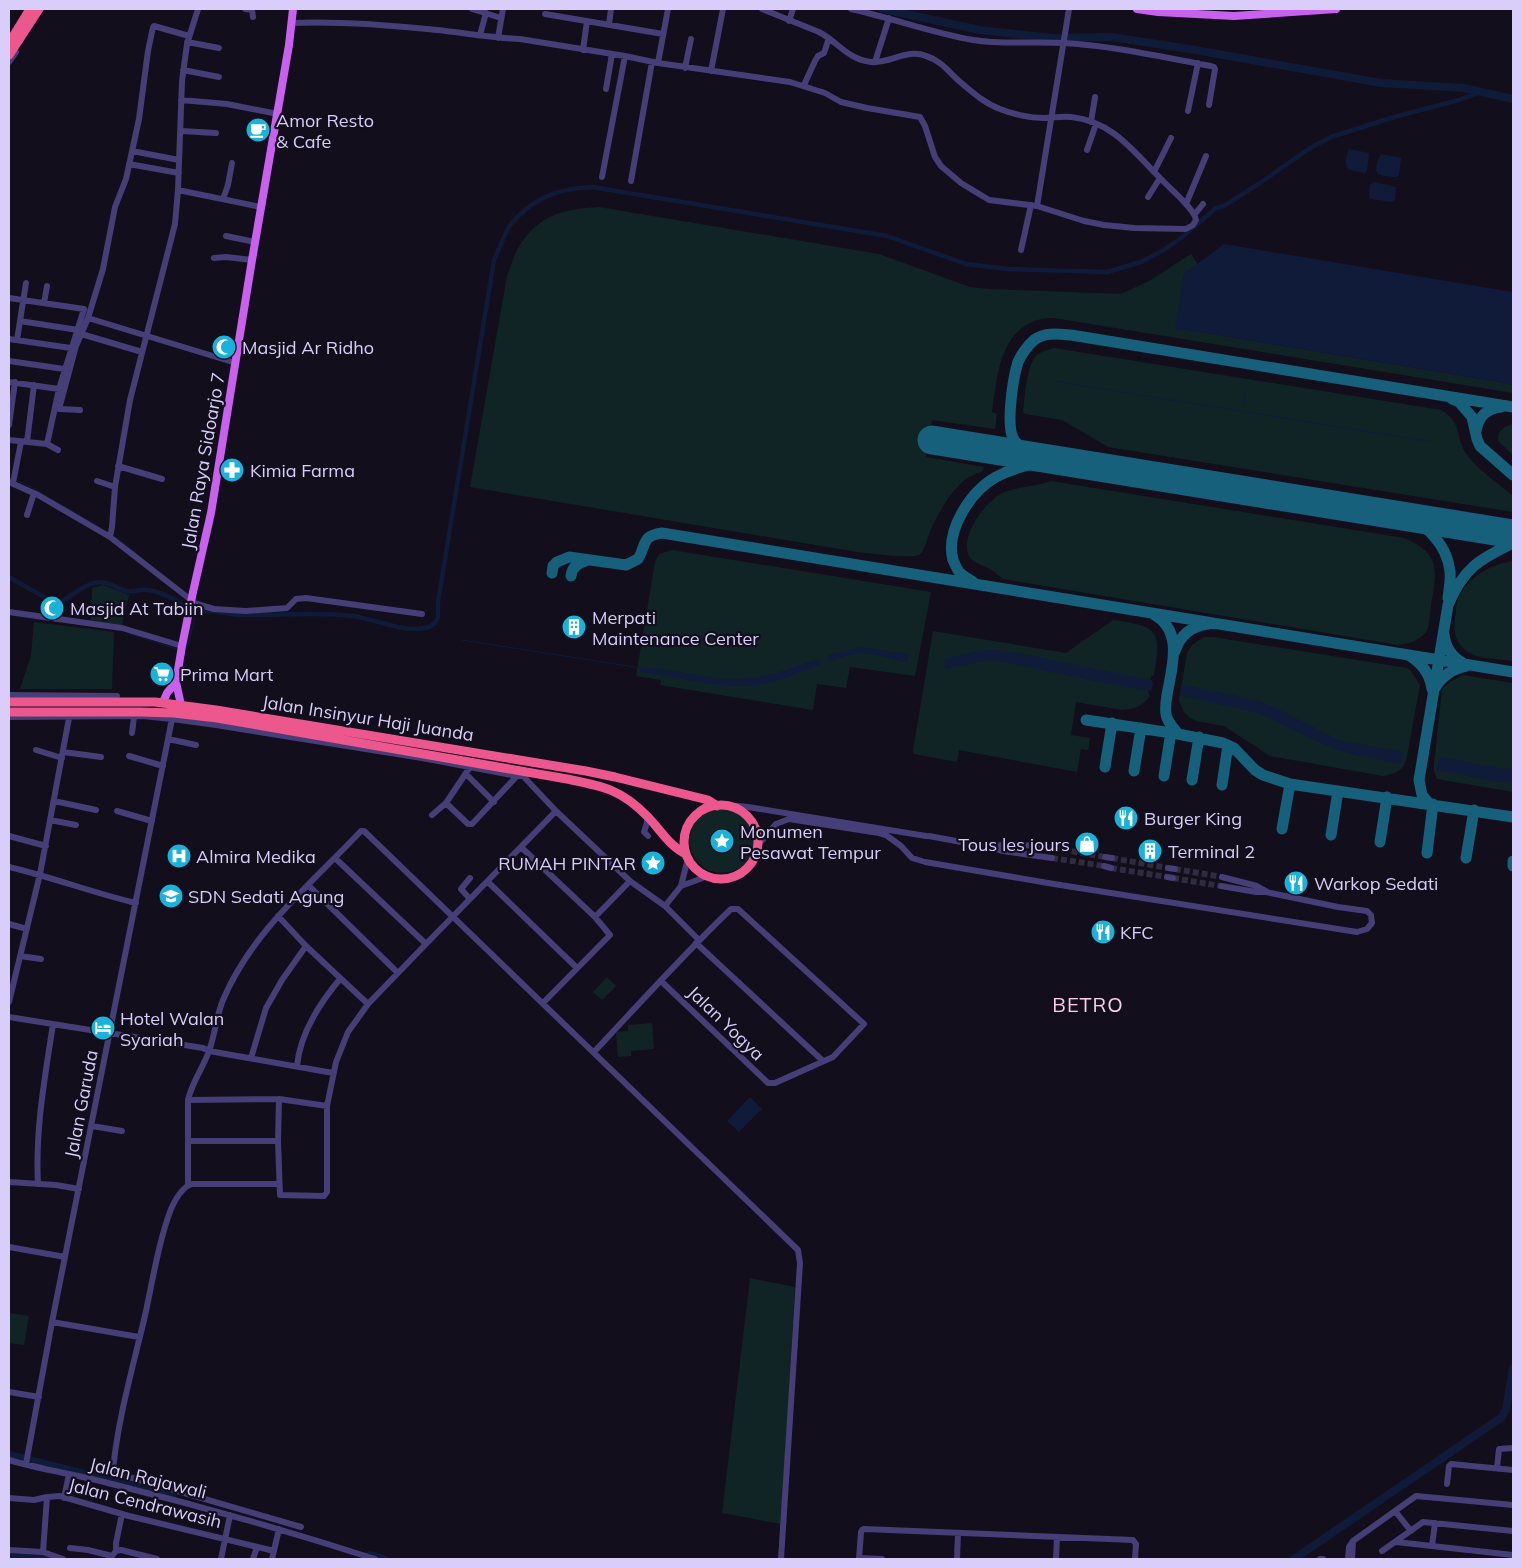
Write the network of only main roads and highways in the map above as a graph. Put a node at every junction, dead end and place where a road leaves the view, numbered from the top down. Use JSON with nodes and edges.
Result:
{"nodes":[{"id":1,"x":28,"y":9,"type":"edge"},
{"id":2,"x":39,"y":9,"type":"edge"},
{"id":3,"x":293,"y":9,"type":"edge"},
{"id":4,"x":1137,"y":9,"type":"edge"},
{"id":5,"x":1336,"y":9,"type":"edge"},
{"id":6,"x":1180,"y":11,"type":"edge"},
{"id":7,"x":9,"y":43,"type":"edge"},
{"id":8,"x":9,"y":58,"type":"edge"},
{"id":9,"x":176,"y":682,"type":"junction"},
{"id":10,"x":9,"y":702,"type":"edge"},
{"id":11,"x":163,"y":702,"type":"junction"},
{"id":12,"x":181,"y":705,"type":"junction"},
{"id":13,"x":44,"y":707,"type":"junction"},
{"id":14,"x":9,"y":712,"type":"edge"},
{"id":15,"x":303,"y":723,"type":"junction"},
{"id":16,"x":301,"y":733,"type":"junction"},
{"id":17,"x":510,"y":758,"type":"junction"},
{"id":18,"x":508,"y":768,"type":"junction"},
{"id":19,"x":717,"y":806,"type":"junction"},
{"id":20,"x":687,"y":856,"type":"junction"}],
"edges":[{"from":1,"to":7,"type":"highway"},
{"from":2,"to":8,"type":"highway"},
{"from":3,"to":9,"type":"main road","name":"Jalan Raya Sidoarjo 7"},
{"from":4,"to":6,"type":"main road"},
{"from":5,"to":6,"type":"main road"},
{"from":9,"to":11,"type":"main road","name":"Jalan Raya Sidoarjo 7"},
{"from":9,"to":12,"type":"main road","name":"Jalan Raya Sidoarjo 7"},
{"from":10,"to":13,"type":"highway","name":"Jalan Insinyur Haji Juanda"},
{"from":11,"to":12,"type":"highway","name":"Jalan Insinyur Haji Juanda"},
{"from":11,"to":13,"type":"highway","name":"Jalan Insinyur Haji Juanda"},
{"from":12,"to":15,"type":"highway","name":"Jalan Insinyur Haji Juanda"},
{"from":13,"to":14,"type":"highway","name":"Jalan Insinyur Haji Juanda"},
{"from":13,"to":16,"type":"highway","name":"Jalan Insinyur Haji Juanda"},
{"from":15,"to":16,"type":"highway"},
{"from":15,"to":17,"type":"highway","name":"Jalan Insinyur Haji Juanda"},
{"from":16,"to":18,"type":"highway","name":"Jalan Insinyur Haji Juanda"},
{"from":17,"to":18,"type":"highway"},
{"from":17,"to":19,"type":"highway","name":"Jalan Insinyur Haji Juanda"},
{"from":18,"to":20,"type":"highway","name":"Jalan Insinyur Haji Juanda"},
{"from":19,"to":20,"type":"highway"},
{"from":19,"to":20,"type":"highway"}]}
